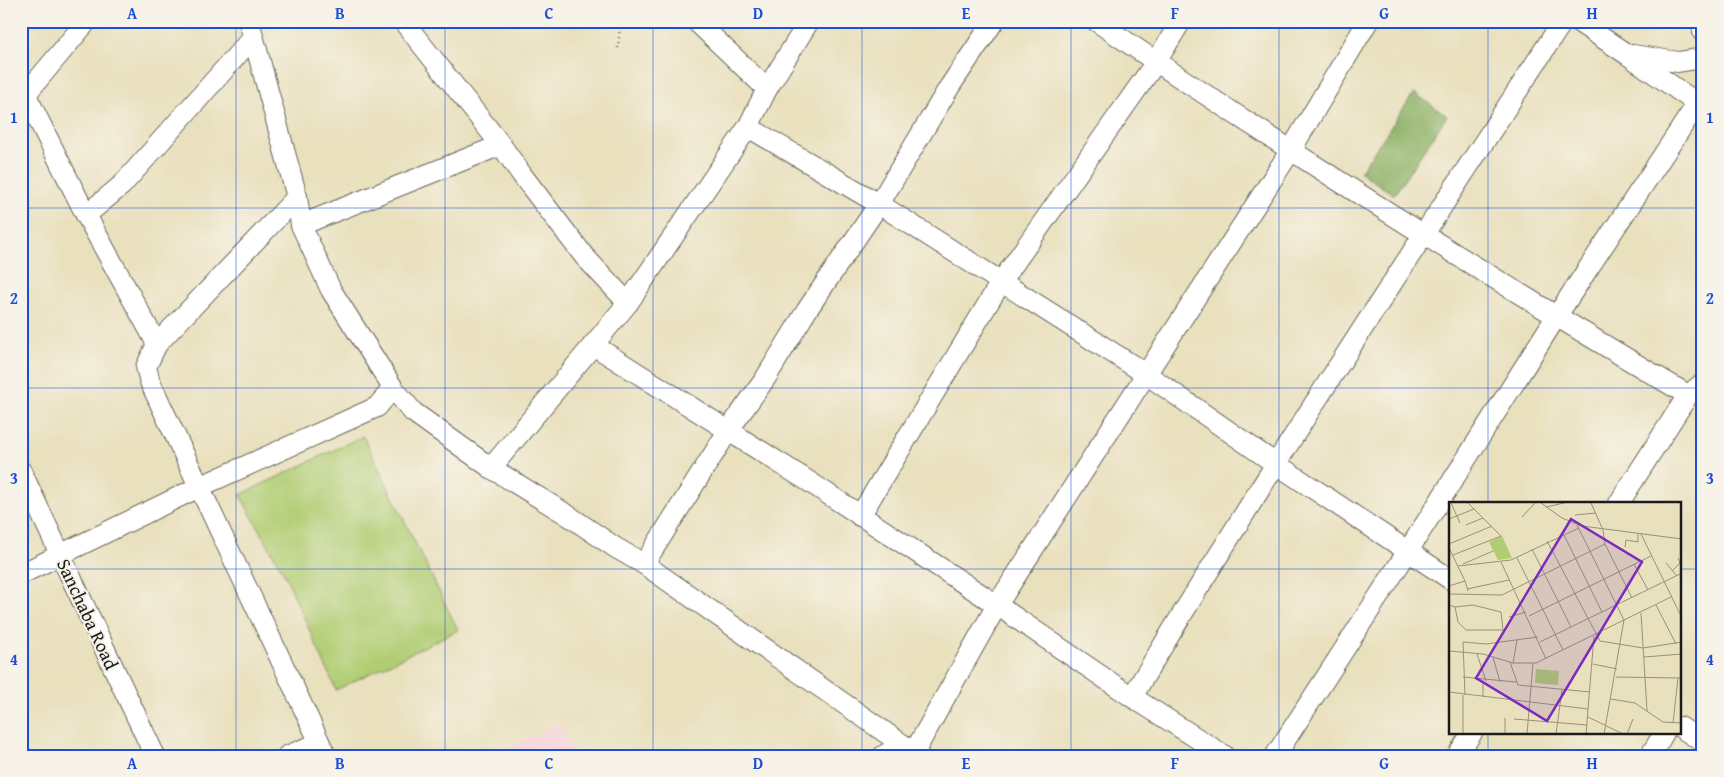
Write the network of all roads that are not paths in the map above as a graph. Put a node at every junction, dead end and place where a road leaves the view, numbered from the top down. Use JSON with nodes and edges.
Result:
{"nodes":[{"id":1,"x":87,"y":21,"type":"edge"},
{"id":2,"x":403,"y":21,"type":"edge"},
{"id":3,"x":696,"y":21,"type":"edge"},
{"id":4,"x":809,"y":21,"type":"edge"},
{"id":5,"x":994,"y":21,"type":"edge"},
{"id":6,"x":1096,"y":21,"type":"edge"},
{"id":7,"x":1181,"y":21,"type":"edge"},
{"id":8,"x":1368,"y":21,"type":"edge"},
{"id":9,"x":1563,"y":21,"type":"edge"},
{"id":10,"x":1577,"y":21,"type":"edge"},
{"id":11,"x":1702,"y":21,"type":"edge"},
{"id":12,"x":251,"y":29,"type":"edge"},
{"id":13,"x":1703,"y":32,"type":"edge"},
{"id":14,"x":1628,"y":55,"type":"junction"},
{"id":15,"x":1703,"y":58,"type":"edge"},
{"id":16,"x":1156,"y":62,"type":"junction"},
{"id":17,"x":767,"y":89,"type":"junction"},
{"id":18,"x":24,"y":90,"type":"edge"},
{"id":19,"x":1700,"y":100,"type":"edge"},
{"id":20,"x":748,"y":127,"type":"junction"},
{"id":21,"x":501,"y":145,"type":"junction"},
{"id":22,"x":1291,"y":150,"type":"junction"},
{"id":23,"x":297,"y":197,"type":"junction"},
{"id":24,"x":879,"y":204,"type":"junction"},
{"id":25,"x":86,"y":215,"type":"junction"},
{"id":26,"x":301,"y":225,"type":"junction"},
{"id":27,"x":1424,"y":234,"type":"junction"},
{"id":28,"x":1001,"y":282,"type":"junction"},
{"id":29,"x":628,"y":303,"type":"junction"},
{"id":30,"x":1556,"y":317,"type":"junction"},
{"id":31,"x":157,"y":344,"type":"junction"},
{"id":32,"x":593,"y":345,"type":"junction"},
{"id":33,"x":1146,"y":374,"type":"junction"},
{"id":34,"x":393,"y":388,"type":"junction"},
{"id":35,"x":1696,"y":389,"type":"edge"},
{"id":36,"x":728,"y":431,"type":"junction"},
{"id":37,"x":1276,"y":464,"type":"junction"},
{"id":38,"x":491,"y":468,"type":"junction"},
{"id":39,"x":21,"y":471,"type":"edge"},
{"id":40,"x":199,"y":487,"type":"junction"},
{"id":41,"x":1621,"y":502,"type":"edge"},
{"id":42,"x":860,"y":516,"type":"junction"},
{"id":43,"x":1408,"y":551,"type":"junction"},
{"id":44,"x":60,"y":555,"type":"junction"},
{"id":45,"x":644,"y":564,"type":"junction"},
{"id":46,"x":21,"y":574,"type":"edge"},
{"id":47,"x":1449,"y":578,"type":"edge"},
{"id":48,"x":997,"y":604,"type":"junction"},
{"id":49,"x":1132,"y":697,"type":"junction"},
{"id":50,"x":1682,"y":728,"type":"edge"},
{"id":51,"x":1471,"y":734,"type":"edge"},
{"id":52,"x":1663,"y":734,"type":"edge"},
{"id":53,"x":1703,"y":742,"type":"edge"},
{"id":54,"x":322,"y":749,"type":"edge"},
{"id":55,"x":912,"y":752,"type":"edge"},
{"id":56,"x":155,"y":756,"type":"edge"},
{"id":57,"x":287,"y":756,"type":"edge"},
{"id":58,"x":883,"y":756,"type":"edge"},
{"id":59,"x":1225,"y":756,"type":"edge"},
{"id":60,"x":1275,"y":756,"type":"edge"},
{"id":61,"x":1457,"y":756,"type":"edge"},
{"id":62,"x":1650,"y":756,"type":"edge"}],
"edges":[{"from":1,"to":18,"type":"street"},
{"from":2,"to":21,"type":"street"},
{"from":3,"to":17,"type":"street"},
{"from":4,"to":17,"type":"street"},
{"from":5,"to":24,"type":"street"},
{"from":6,"to":16,"type":"street"},
{"from":7,"to":16,"type":"street"},
{"from":8,"to":22,"type":"street"},
{"from":9,"to":27,"type":"street"},
{"from":10,"to":14,"type":"street"},
{"from":11,"to":13,"type":"street"},
{"from":12,"to":23,"type":"street"},
{"from":12,"to":25,"type":"street"},
{"from":14,"to":15,"type":"street"},
{"from":14,"to":19,"type":"street"},
{"from":16,"to":22,"type":"street"},
{"from":16,"to":28,"type":"street"},
{"from":17,"to":20,"type":"street"},
{"from":18,"to":25,"type":"street"},
{"from":19,"to":30,"type":"street"},
{"from":20,"to":24,"type":"street"},
{"from":20,"to":29,"type":"street"},
{"from":21,"to":26,"type":"street"},
{"from":21,"to":29,"type":"street"},
{"from":22,"to":27,"type":"street"},
{"from":22,"to":33,"type":"street"},
{"from":23,"to":26,"type":"street"},
{"from":23,"to":31,"type":"street"},
{"from":24,"to":28,"type":"street"},
{"from":24,"to":36,"type":"street"},
{"from":25,"to":31,"type":"street"},
{"from":26,"to":34,"type":"street"},
{"from":27,"to":30,"type":"street"},
{"from":27,"to":37,"type":"street"},
{"from":28,"to":33,"type":"street"},
{"from":28,"to":42,"type":"street"},
{"from":29,"to":32,"type":"street"},
{"from":30,"to":35,"type":"street"},
{"from":30,"to":43,"type":"street"},
{"from":31,"to":40,"type":"street"},
{"from":32,"to":36,"type":"street"},
{"from":32,"to":38,"type":"street"},
{"from":33,"to":37,"type":"street"},
{"from":33,"to":48,"type":"street"},
{"from":34,"to":38,"type":"street"},
{"from":34,"to":40,"type":"street"},
{"from":35,"to":41,"type":"street"},
{"from":36,"to":42,"type":"street"},
{"from":36,"to":45,"type":"street"},
{"from":37,"to":43,"type":"street"},
{"from":37,"to":49,"type":"street"},
{"from":38,"to":45,"type":"street"},
{"from":39,"to":44,"type":"street","name":"Sanchaba Road"},
{"from":40,"to":44,"type":"street"},
{"from":40,"to":54,"type":"street"},
{"from":42,"to":48,"type":"street"},
{"from":43,"to":47,"type":"street"},
{"from":43,"to":60,"type":"street"},
{"from":44,"to":46,"type":"street"},
{"from":44,"to":56,"type":"street","name":"Sanchaba Road"},
{"from":45,"to":55,"type":"street"},
{"from":48,"to":49,"type":"street"},
{"from":48,"to":55,"type":"street"},
{"from":49,"to":59,"type":"street"},
{"from":50,"to":53,"type":"street"},
{"from":51,"to":61,"type":"street"},
{"from":52,"to":62,"type":"street"},
{"from":54,"to":57,"type":"street"},
{"from":55,"to":58,"type":"street"}]}
